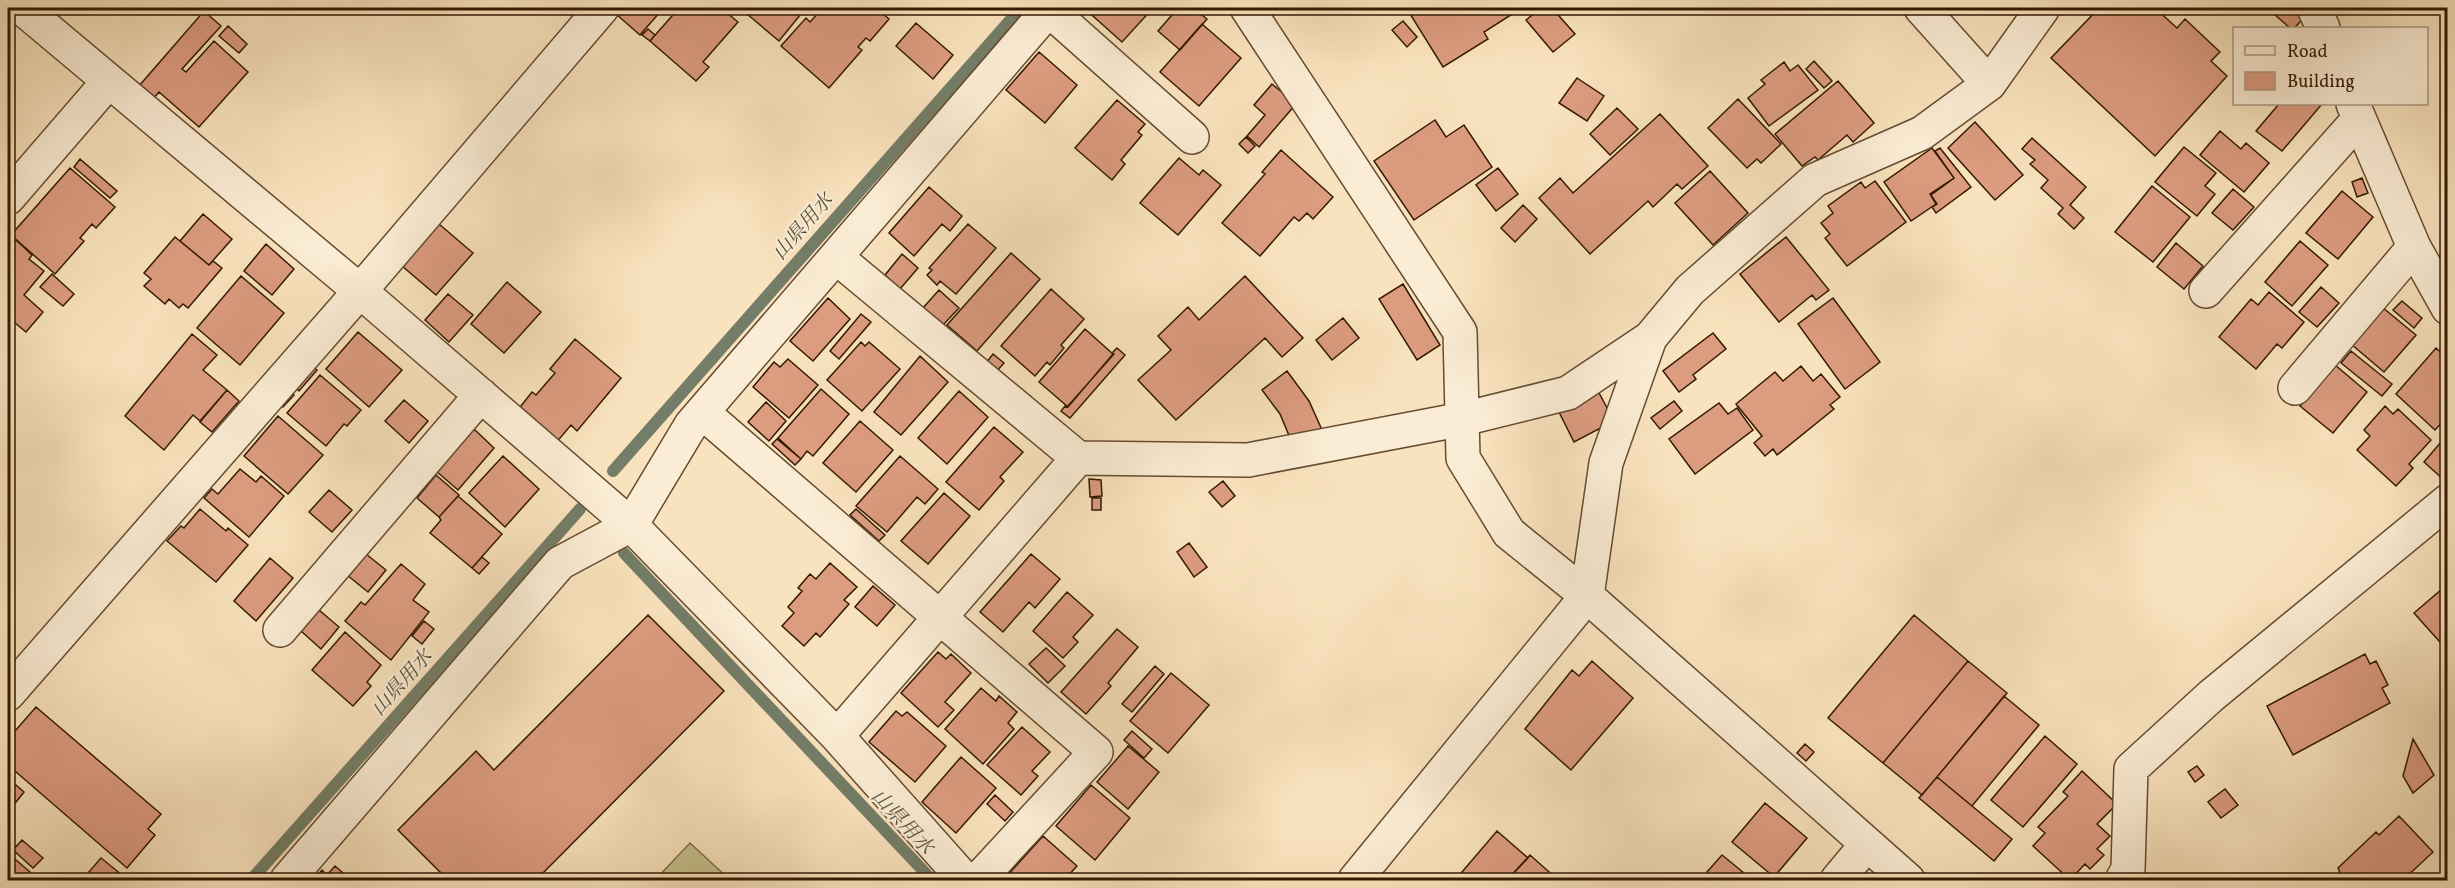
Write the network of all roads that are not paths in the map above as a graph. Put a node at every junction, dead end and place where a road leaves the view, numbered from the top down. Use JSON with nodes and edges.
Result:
{"nodes":[{"id":1,"x":22,"y":8,"type":"edge"},
{"id":2,"x":602,"y":8,"type":"edge"},
{"id":3,"x":1049,"y":8,"type":"edge"},
{"id":4,"x":1247,"y":8,"type":"edge"},
{"id":5,"x":1921,"y":8,"type":"edge"},
{"id":6,"x":2043,"y":8,"type":"edge"},
{"id":7,"x":2314,"y":8,"type":"edge"},
{"id":8,"x":2323,"y":27,"type":"edge"},
{"id":9,"x":109,"y":81,"type":"junction"},
{"id":10,"x":1989,"y":84,"type":"junction"},
{"id":11,"x":2356,"y":111,"type":"edge"},
{"id":12,"x":1192,"y":137,"type":"dead end"},
{"id":13,"x":8,"y":198,"type":"edge"},
{"id":14,"x":2414,"y":247,"type":"junction"},
{"id":15,"x":836,"y":257,"type":"junction"},
{"id":16,"x":360,"y":291,"type":"junction"},
{"id":17,"x":2206,"y":291,"type":"dead end"},
{"id":18,"x":2448,"y":308,"type":"edge"},
{"id":19,"x":1650,"y":338,"type":"junction"},
{"id":20,"x":2295,"y":388,"type":"dead end"},
{"id":21,"x":481,"y":395,"type":"junction"},
{"id":22,"x":702,"y":412,"type":"junction"},
{"id":23,"x":1463,"y":419,"type":"junction"},
{"id":24,"x":1078,"y":458,"type":"junction"},
{"id":25,"x":2448,"y":501,"type":"edge"},
{"id":26,"x":631,"y":525,"type":"junction"},
{"id":27,"x":1587,"y":596,"type":"junction"},
{"id":28,"x":940,"y":617,"type":"junction"},
{"id":29,"x":280,"y":630,"type":"dead end"},
{"id":30,"x":8,"y":694,"type":"edge"},
{"id":31,"x":837,"y":736,"type":"junction"},
{"id":32,"x":1868,"y":844,"type":"junction"},
{"id":33,"x":287,"y":880,"type":"edge"},
{"id":34,"x":964,"y":880,"type":"edge"},
{"id":35,"x":978,"y":880,"type":"edge"},
{"id":36,"x":1355,"y":880,"type":"edge"},
{"id":37,"x":1837,"y":880,"type":"edge"},
{"id":38,"x":1908,"y":880,"type":"edge"},
{"id":39,"x":2122,"y":880,"type":"edge"}],
"edges":[{"from":1,"to":9,"type":"street"},
{"from":2,"to":16,"type":"street"},
{"from":3,"to":12,"type":"street"},
{"from":3,"to":15,"type":"street"},
{"from":4,"to":23,"type":"street"},
{"from":5,"to":10,"type":"street"},
{"from":6,"to":10,"type":"street"},
{"from":7,"to":8,"type":"street"},
{"from":9,"to":13,"type":"street"},
{"from":9,"to":16,"type":"street"},
{"from":10,"to":19,"type":"street"},
{"from":11,"to":14,"type":"street"},
{"from":11,"to":17,"type":"street"},
{"from":14,"to":18,"type":"street"},
{"from":14,"to":20,"type":"street"},
{"from":15,"to":22,"type":"street"},
{"from":15,"to":24,"type":"street"},
{"from":16,"to":21,"type":"street"},
{"from":16,"to":30,"type":"street"},
{"from":19,"to":23,"type":"street"},
{"from":19,"to":27,"type":"street"},
{"from":21,"to":26,"type":"street"},
{"from":21,"to":29,"type":"street"},
{"from":22,"to":26,"type":"street"},
{"from":22,"to":28,"type":"street"},
{"from":23,"to":24,"type":"street"},
{"from":23,"to":27,"type":"street"},
{"from":24,"to":28,"type":"street"},
{"from":25,"to":39,"type":"street"},
{"from":26,"to":31,"type":"street"},
{"from":26,"to":33,"type":"street"},
{"from":27,"to":32,"type":"street"},
{"from":27,"to":36,"type":"street"},
{"from":28,"to":31,"type":"street"},
{"from":28,"to":35,"type":"street"},
{"from":31,"to":34,"type":"street"},
{"from":32,"to":37,"type":"street"},
{"from":32,"to":38,"type":"street"}]}
